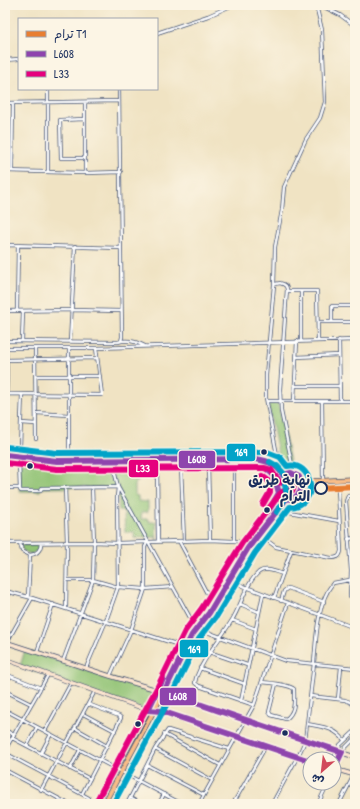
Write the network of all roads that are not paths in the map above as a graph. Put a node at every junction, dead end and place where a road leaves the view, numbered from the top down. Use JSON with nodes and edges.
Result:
{"nodes":[{"id":1,"x":233,"y":5,"type":"edge"},
{"id":2,"x":316,"y":5,"type":"edge"},
{"id":3,"x":320,"y":5,"type":"edge"},
{"id":4,"x":355,"y":26,"type":"edge"},
{"id":5,"x":158,"y":33,"type":"edge"},
{"id":6,"x":18,"y":59,"type":"edge"},
{"id":7,"x":5,"y":60,"type":"edge"},
{"id":8,"x":48,"y":90,"type":"edge"},
{"id":9,"x":119,"y":90,"type":"edge"},
{"id":10,"x":119,"y":101,"type":"junction"},
{"id":11,"x":48,"y":102,"type":"junction"},
{"id":12,"x":85,"y":102,"type":"junction"},
{"id":13,"x":5,"y":103,"type":"edge"},
{"id":14,"x":13,"y":103,"type":"junction"},
{"id":15,"x":85,"y":119,"type":"junction"},
{"id":16,"x":85,"y":158,"type":"junction"},
{"id":17,"x":5,"y":171,"type":"edge"},
{"id":18,"x":12,"y":171,"type":"junction"},
{"id":19,"x":48,"y":172,"type":"junction"},
{"id":20,"x":121,"y":172,"type":"junction"},
{"id":21,"x":85,"y":173,"type":"junction"},
{"id":22,"x":18,"y":245,"type":"junction"},
{"id":23,"x":5,"y":246,"type":"edge"},
{"id":24,"x":75,"y":246,"type":"junction"},
{"id":25,"x":121,"y":248,"type":"junction"},
{"id":26,"x":274,"y":285,"type":"junction"},
{"id":27,"x":286,"y":291,"type":"junction"},
{"id":28,"x":301,"y":291,"type":"junction"},
{"id":29,"x":355,"y":306,"type":"edge"},
{"id":30,"x":72,"y":310,"type":"junction"},
{"id":31,"x":5,"y":311,"type":"edge"},
{"id":32,"x":17,"y":311,"type":"junction"},
{"id":33,"x":23,"y":311,"type":"junction"},
{"id":34,"x":121,"y":311,"type":"junction"},
{"id":35,"x":317,"y":322,"type":"junction"},
{"id":36,"x":332,"y":322,"type":"junction"},
{"id":37,"x":355,"y":322,"type":"edge"},
{"id":38,"x":120,"y":340,"type":"junction"},
{"id":39,"x":318,"y":340,"type":"junction"},
{"id":40,"x":339,"y":340,"type":"junction"},
{"id":41,"x":354,"y":340,"type":"edge"},
{"id":42,"x":5,"y":341,"type":"edge"},
{"id":43,"x":22,"y":341,"type":"junction"},
{"id":44,"x":299,"y":341,"type":"junction"},
{"id":45,"x":70,"y":342,"type":"junction"},
{"id":46,"x":268,"y":342,"type":"junction"},
{"id":47,"x":283,"y":342,"type":"junction"},
{"id":48,"x":146,"y":346,"type":"junction"},
{"id":49,"x":6,"y":348,"type":"edge"},
{"id":50,"x":35,"y":348,"type":"junction"},
{"id":51,"x":69,"y":348,"type":"junction"},
{"id":52,"x":96,"y":348,"type":"junction"},
{"id":53,"x":339,"y":355,"type":"junction"},
{"id":54,"x":296,"y":357,"type":"junction"},
{"id":55,"x":69,"y":358,"type":"junction"},
{"id":56,"x":97,"y":358,"type":"junction"},
{"id":57,"x":36,"y":359,"type":"junction"},
{"id":58,"x":6,"y":360,"type":"edge"},
{"id":59,"x":6,"y":376,"type":"edge"},
{"id":60,"x":36,"y":376,"type":"junction"},
{"id":61,"x":69,"y":376,"type":"junction"},
{"id":62,"x":100,"y":376,"type":"junction"},
{"id":63,"x":295,"y":386,"type":"junction"},
{"id":64,"x":340,"y":386,"type":"junction"},
{"id":65,"x":5,"y":394,"type":"edge"},
{"id":66,"x":22,"y":394,"type":"junction"},
{"id":67,"x":36,"y":394,"type":"junction"},
{"id":68,"x":69,"y":394,"type":"junction"},
{"id":69,"x":266,"y":401,"type":"junction"},
{"id":70,"x":322,"y":401,"type":"junction"},
{"id":71,"x":340,"y":401,"type":"junction"},
{"id":72,"x":355,"y":401,"type":"edge"},
{"id":73,"x":280,"y":402,"type":"junction"},
{"id":74,"x":294,"y":402,"type":"junction"},
{"id":75,"x":5,"y":407,"type":"edge"},
{"id":76,"x":36,"y":413,"type":"junction"},
{"id":77,"x":69,"y":415,"type":"junction"},
{"id":78,"x":5,"y":422,"type":"edge"},
{"id":79,"x":21,"y":423,"type":"junction"},
{"id":80,"x":36,"y":424,"type":"junction"},
{"id":81,"x":36,"y":439,"type":"dead end"},
{"id":82,"x":20,"y":447,"type":"junction"},
{"id":83,"x":6,"y":455,"type":"edge"},
{"id":84,"x":35,"y":459,"type":"junction"},
{"id":85,"x":5,"y":460,"type":"edge"},
{"id":86,"x":45,"y":460,"type":"junction"},
{"id":87,"x":278,"y":460,"type":"junction"},
{"id":88,"x":69,"y":461,"type":"junction"},
{"id":89,"x":112,"y":461,"type":"junction"},
{"id":90,"x":19,"y":462,"type":"junction"},
{"id":91,"x":273,"y":463,"type":"junction"},
{"id":92,"x":44,"y":465,"type":"junction"},
{"id":93,"x":208,"y":465,"type":"junction"},
{"id":94,"x":234,"y":465,"type":"junction"},
{"id":95,"x":157,"y":466,"type":"junction"},
{"id":96,"x":181,"y":466,"type":"junction"},
{"id":97,"x":113,"y":467,"type":"junction"},
{"id":98,"x":294,"y":474,"type":"junction"},
{"id":99,"x":284,"y":475,"type":"junction"},
{"id":100,"x":278,"y":479,"type":"junction"},
{"id":101,"x":355,"y":479,"type":"edge"},
{"id":102,"x":301,"y":480,"type":"junction"},
{"id":103,"x":323,"y":481,"type":"junction"},
{"id":104,"x":92,"y":487,"type":"junction"},
{"id":105,"x":118,"y":487,"type":"junction"},
{"id":106,"x":355,"y":487,"type":"edge"},
{"id":107,"x":5,"y":488,"type":"edge"},
{"id":108,"x":20,"y":488,"type":"junction"},
{"id":109,"x":65,"y":488,"type":"junction"},
{"id":110,"x":338,"y":488,"type":"junction"},
{"id":111,"x":279,"y":493,"type":"junction"},
{"id":112,"x":301,"y":494,"type":"junction"},
{"id":113,"x":355,"y":495,"type":"edge"},
{"id":114,"x":286,"y":499,"type":"junction"},
{"id":115,"x":278,"y":510,"type":"junction"},
{"id":116,"x":340,"y":521,"type":"junction"},
{"id":117,"x":254,"y":530,"type":"junction"},
{"id":118,"x":258,"y":534,"type":"junction"},
{"id":119,"x":355,"y":538,"type":"edge"},
{"id":120,"x":348,"y":539,"type":"junction"},
{"id":121,"x":210,"y":540,"type":"junction"},
{"id":122,"x":148,"y":541,"type":"junction"},
{"id":123,"x":158,"y":541,"type":"junction"},
{"id":124,"x":179,"y":541,"type":"junction"},
{"id":125,"x":184,"y":541,"type":"junction"},
{"id":126,"x":234,"y":541,"type":"junction"},
{"id":127,"x":67,"y":542,"type":"junction"},
{"id":128,"x":94,"y":542,"type":"junction"},
{"id":129,"x":244,"y":542,"type":"junction"},
{"id":130,"x":5,"y":543,"type":"edge"},
{"id":131,"x":20,"y":543,"type":"junction"},
{"id":132,"x":41,"y":543,"type":"junction"},
{"id":133,"x":118,"y":543,"type":"junction"},
{"id":134,"x":291,"y":551,"type":"junction"},
{"id":135,"x":30,"y":555,"type":"junction"},
{"id":136,"x":283,"y":574,"type":"junction"},
{"id":137,"x":221,"y":578,"type":"junction"},
{"id":138,"x":351,"y":579,"type":"junction"},
{"id":139,"x":355,"y":579,"type":"edge"},
{"id":140,"x":67,"y":580,"type":"junction"},
{"id":141,"x":93,"y":580,"type":"junction"},
{"id":142,"x":228,"y":581,"type":"junction"},
{"id":143,"x":118,"y":587,"type":"junction"},
{"id":144,"x":173,"y":588,"type":"junction"},
{"id":145,"x":248,"y":588,"type":"junction"},
{"id":146,"x":145,"y":589,"type":"junction"},
{"id":147,"x":5,"y":591,"type":"edge"},
{"id":148,"x":9,"y":592,"type":"junction"},
{"id":149,"x":263,"y":594,"type":"junction"},
{"id":150,"x":350,"y":596,"type":"dead end"},
{"id":151,"x":28,"y":597,"type":"junction"},
{"id":152,"x":32,"y":598,"type":"junction"},
{"id":153,"x":274,"y":598,"type":"junction"},
{"id":154,"x":210,"y":599,"type":"junction"},
{"id":155,"x":5,"y":600,"type":"edge"},
{"id":156,"x":281,"y":601,"type":"junction"},
{"id":157,"x":324,"y":602,"type":"junction"},
{"id":158,"x":288,"y":603,"type":"junction"},
{"id":159,"x":53,"y":604,"type":"junction"},
{"id":160,"x":240,"y":604,"type":"junction"},
{"id":161,"x":66,"y":609,"type":"junction"},
{"id":162,"x":259,"y":612,"type":"junction"},
{"id":163,"x":80,"y":613,"type":"junction"},
{"id":164,"x":320,"y":615,"type":"junction"},
{"id":165,"x":232,"y":620,"type":"junction"},
{"id":166,"x":106,"y":621,"type":"junction"},
{"id":167,"x":193,"y":623,"type":"junction"},
{"id":168,"x":198,"y":628,"type":"junction"},
{"id":169,"x":355,"y":628,"type":"edge"},
{"id":170,"x":256,"y":629,"type":"junction"},
{"id":171,"x":131,"y":630,"type":"junction"},
{"id":172,"x":220,"y":637,"type":"junction"},
{"id":173,"x":6,"y":642,"type":"edge"},
{"id":174,"x":180,"y":645,"type":"junction"},
{"id":175,"x":253,"y":648,"type":"junction"},
{"id":176,"x":37,"y":652,"type":"junction"},
{"id":177,"x":209,"y":652,"type":"junction"},
{"id":178,"x":270,"y":655,"type":"junction"},
{"id":179,"x":5,"y":659,"type":"edge"},
{"id":180,"x":63,"y":661,"type":"junction"},
{"id":181,"x":314,"y":664,"type":"junction"},
{"id":182,"x":247,"y":666,"type":"junction"},
{"id":183,"x":341,"y":666,"type":"junction"},
{"id":184,"x":86,"y":668,"type":"junction"},
{"id":185,"x":200,"y":668,"type":"junction"},
{"id":186,"x":355,"y":668,"type":"edge"},
{"id":187,"x":5,"y":674,"type":"edge"},
{"id":188,"x":48,"y":675,"type":"junction"},
{"id":189,"x":10,"y":676,"type":"junction"},
{"id":190,"x":110,"y":676,"type":"junction"},
{"id":191,"x":262,"y":682,"type":"junction"},
{"id":192,"x":71,"y":684,"type":"junction"},
{"id":193,"x":244,"y":684,"type":"junction"},
{"id":194,"x":276,"y":684,"type":"junction"},
{"id":195,"x":5,"y":685,"type":"edge"},
{"id":196,"x":41,"y":688,"type":"junction"},
{"id":197,"x":5,"y":691,"type":"edge"},
{"id":198,"x":95,"y":691,"type":"junction"},
{"id":199,"x":158,"y":691,"type":"junction"},
{"id":200,"x":164,"y":692,"type":"junction"},
{"id":201,"x":310,"y":696,"type":"junction"},
{"id":202,"x":338,"y":699,"type":"junction"},
{"id":203,"x":241,"y":701,"type":"junction"},
{"id":204,"x":31,"y":704,"type":"junction"},
{"id":205,"x":88,"y":704,"type":"junction"},
{"id":206,"x":254,"y":705,"type":"junction"},
{"id":207,"x":355,"y":706,"type":"edge"},
{"id":208,"x":5,"y":710,"type":"edge"},
{"id":209,"x":148,"y":710,"type":"junction"},
{"id":210,"x":154,"y":710,"type":"junction"},
{"id":211,"x":83,"y":714,"type":"junction"},
{"id":212,"x":23,"y":719,"type":"junction"},
{"id":213,"x":246,"y":720,"type":"junction"},
{"id":214,"x":307,"y":724,"type":"junction"},
{"id":215,"x":37,"y":727,"type":"junction"},
{"id":216,"x":75,"y":728,"type":"junction"},
{"id":217,"x":5,"y":730,"type":"edge"},
{"id":218,"x":45,"y":731,"type":"junction"},
{"id":219,"x":115,"y":731,"type":"junction"},
{"id":220,"x":355,"y":731,"type":"edge"},
{"id":221,"x":51,"y":734,"type":"junction"},
{"id":222,"x":164,"y":734,"type":"junction"},
{"id":223,"x":13,"y":736,"type":"junction"},
{"id":224,"x":236,"y":736,"type":"junction"},
{"id":225,"x":355,"y":738,"type":"edge"},
{"id":226,"x":344,"y":740,"type":"junction"},
{"id":227,"x":305,"y":741,"type":"junction"},
{"id":228,"x":66,"y":743,"type":"junction"},
{"id":229,"x":27,"y":746,"type":"junction"},
{"id":230,"x":107,"y":746,"type":"junction"},
{"id":231,"x":266,"y":746,"type":"junction"},
{"id":232,"x":155,"y":749,"type":"junction"},
{"id":233,"x":229,"y":749,"type":"junction"},
{"id":234,"x":80,"y":750,"type":"junction"},
{"id":235,"x":337,"y":750,"type":"joint"},
{"id":236,"x":5,"y":752,"type":"edge"},
{"id":237,"x":342,"y":752,"type":"joint"},
{"id":238,"x":41,"y":753,"type":"junction"},
{"id":239,"x":298,"y":757,"type":"junction"},
{"id":240,"x":355,"y":757,"type":"edge"},
{"id":241,"x":302,"y":758,"type":"edge"},
{"id":242,"x":100,"y":761,"type":"junction"},
{"id":243,"x":57,"y":762,"type":"junction"},
{"id":244,"x":147,"y":765,"type":"junction"},
{"id":245,"x":220,"y":765,"type":"junction"},
{"id":246,"x":70,"y":769,"type":"junction"},
{"id":247,"x":116,"y":769,"type":"junction"},
{"id":248,"x":5,"y":770,"type":"edge"},
{"id":249,"x":342,"y":771,"type":"edge"},
{"id":250,"x":121,"y":772,"type":"junction"},
{"id":251,"x":354,"y":775,"type":"edge"},
{"id":252,"x":48,"y":777,"type":"junction"},
{"id":253,"x":90,"y":779,"type":"junction"},
{"id":254,"x":212,"y":780,"type":"junction"},
{"id":255,"x":138,"y":781,"type":"junction"},
{"id":256,"x":41,"y":790,"type":"junction"},
{"id":257,"x":324,"y":791,"type":"edge"},
{"id":258,"x":82,"y":794,"type":"junction"},
{"id":259,"x":164,"y":794,"type":"junction"},
{"id":260,"x":204,"y":795,"type":"junction"},
{"id":261,"x":130,"y":798,"type":"junction"},
{"id":262,"x":69,"y":804,"type":"edge"},
{"id":263,"x":88,"y":804,"type":"edge"},
{"id":264,"x":97,"y":804,"type":"edge"},
{"id":265,"x":104,"y":804,"type":"edge"},
{"id":266,"x":126,"y":804,"type":"edge"},
{"id":267,"x":141,"y":804,"type":"edge"},
{"id":268,"x":159,"y":804,"type":"edge"},
{"id":269,"x":182,"y":804,"type":"edge"},
{"id":270,"x":199,"y":804,"type":"edge"},
{"id":271,"x":233,"y":804,"type":"edge"},
{"id":272,"x":272,"y":804,"type":"edge"},
{"id":273,"x":318,"y":804,"type":"edge"},
{"id":274,"x":339,"y":804,"type":"edge"}],
"edges":[{"from":1,"to":5,"type":"street"},
{"from":2,"to":26,"type":"street"},
{"from":3,"to":4,"type":"street"},
{"from":6,"to":7,"type":"street"},
{"from":8,"to":11,"type":"street"},
{"from":9,"to":10,"type":"street"},
{"from":10,"to":12,"type":"street"},
{"from":10,"to":20,"type":"street"},
{"from":11,"to":12,"type":"street"},
{"from":11,"to":14,"type":"street"},
{"from":11,"to":19,"type":"street"},
{"from":12,"to":15,"type":"street"},
{"from":13,"to":14,"type":"street"},
{"from":14,"to":18,"type":"street"},
{"from":15,"to":16,"type":"street"},
{"from":15,"to":16,"type":"street"},
{"from":16,"to":21,"type":"street"},
{"from":17,"to":18,"type":"street"},
{"from":18,"to":19,"type":"street"},
{"from":19,"to":21,"type":"street"},
{"from":20,"to":21,"type":"street"},
{"from":20,"to":25,"type":"street"},
{"from":22,"to":23,"type":"street"},
{"from":22,"to":24,"type":"street"},
{"from":22,"to":32,"type":"street"},
{"from":24,"to":25,"type":"street"},
{"from":24,"to":30,"type":"street"},
{"from":25,"to":34,"type":"street"},
{"from":26,"to":27,"type":"street"},
{"from":26,"to":46,"type":"street"},
{"from":27,"to":28,"type":"street"},
{"from":27,"to":47,"type":"street"},
{"from":28,"to":35,"type":"street"},
{"from":28,"to":44,"type":"street"},
{"from":29,"to":36,"type":"street"},
{"from":30,"to":33,"type":"street"},
{"from":30,"to":34,"type":"street"},
{"from":30,"to":45,"type":"street"},
{"from":31,"to":32,"type":"street"},
{"from":32,"to":33,"type":"street"},
{"from":33,"to":43,"type":"street"},
{"from":34,"to":38,"type":"street"},
{"from":35,"to":36,"type":"street"},
{"from":35,"to":39,"type":"street"},
{"from":36,"to":37,"type":"street"},
{"from":38,"to":45,"type":"street"},
{"from":38,"to":48,"type":"street"},
{"from":39,"to":40,"type":"street"},
{"from":39,"to":44,"type":"street"},
{"from":40,"to":41,"type":"street"},
{"from":40,"to":53,"type":"street"},
{"from":41,"to":72,"type":"street"},
{"from":42,"to":43,"type":"street"},
{"from":43,"to":45,"type":"street"},
{"from":44,"to":47,"type":"street"},
{"from":44,"to":54,"type":"street"},
{"from":46,"to":47,"type":"street"},
{"from":46,"to":48,"type":"street"},
{"from":46,"to":69,"type":"street"},
{"from":47,"to":73,"type":"street"},
{"from":48,"to":52,"type":"street"},
{"from":49,"to":50,"type":"street"},
{"from":49,"to":58,"type":"street"},
{"from":50,"to":51,"type":"street"},
{"from":50,"to":57,"type":"street"},
{"from":51,"to":52,"type":"street"},
{"from":51,"to":55,"type":"street"},
{"from":52,"to":56,"type":"street"},
{"from":53,"to":54,"type":"street"},
{"from":53,"to":64,"type":"street"},
{"from":54,"to":63,"type":"street"},
{"from":55,"to":56,"type":"street"},
{"from":55,"to":57,"type":"street"},
{"from":55,"to":61,"type":"street"},
{"from":56,"to":62,"type":"street"},
{"from":57,"to":58,"type":"street"},
{"from":57,"to":60,"type":"street"},
{"from":58,"to":59,"type":"street"},
{"from":59,"to":65,"type":"street"},
{"from":60,"to":61,"type":"street"},
{"from":60,"to":67,"type":"street"},
{"from":61,"to":62,"type":"street"},
{"from":61,"to":68,"type":"street"},
{"from":62,"to":68,"type":"street"},
{"from":63,"to":64,"type":"street"},
{"from":63,"to":74,"type":"street"},
{"from":64,"to":71,"type":"street"},
{"from":65,"to":66,"type":"street"},
{"from":65,"to":75,"type":"street"},
{"from":66,"to":67,"type":"street"},
{"from":66,"to":79,"type":"street"},
{"from":67,"to":68,"type":"street"},
{"from":67,"to":76,"type":"street"},
{"from":68,"to":77,"type":"street"},
{"from":69,"to":73,"type":"street"},
{"from":69,"to":87,"type":"street"},
{"from":70,"to":71,"type":"street"},
{"from":70,"to":74,"type":"street"},
{"from":70,"to":103,"type":"street"},
{"from":71,"to":72,"type":"street"},
{"from":72,"to":101,"type":"street"},
{"from":73,"to":74,"type":"street"},
{"from":73,"to":98,"type":"street"},
{"from":75,"to":78,"type":"street"},
{"from":76,"to":77,"type":"street"},
{"from":76,"to":80,"type":"street"},
{"from":77,"to":88,"type":"street"},
{"from":79,"to":80,"type":"street"},
{"from":79,"to":82,"type":"street"},
{"from":80,"to":81,"type":"street"},
{"from":82,"to":83,"type":"street"},
{"from":82,"to":84,"type":"street"},
{"from":83,"to":84,"type":"street"},
{"from":84,"to":86,"type":"street"},
{"from":85,"to":90,"type":"street"},
{"from":86,"to":88,"type":"street"},
{"from":86,"to":92,"type":"street"},
{"from":87,"to":91,"type":"street"},
{"from":87,"to":99,"type":"street"},
{"from":88,"to":89,"type":"street"},
{"from":89,"to":91,"type":"street"},
{"from":89,"to":97,"type":"street"},
{"from":90,"to":92,"type":"street"},
{"from":90,"to":108,"type":"street"},
{"from":91,"to":99,"type":"street"},
{"from":92,"to":97,"type":"street"},
{"from":93,"to":94,"type":"street"},
{"from":93,"to":96,"type":"street"},
{"from":93,"to":121,"type":"street"},
{"from":94,"to":100,"type":"street"},
{"from":94,"to":126,"type":"street"},
{"from":95,"to":96,"type":"street"},
{"from":95,"to":97,"type":"street"},
{"from":95,"to":123,"type":"street"},
{"from":96,"to":125,"type":"street"},
{"from":97,"to":105,"type":"street"},
{"from":98,"to":99,"type":"main road"},
{"from":98,"to":102,"type":"main road"},
{"from":99,"to":100,"type":"main road"},
{"from":100,"to":111,"type":"main road"},
{"from":101,"to":103,"type":"main road"},
{"from":102,"to":103,"type":"main road"},
{"from":102,"to":112,"type":"main road"},
{"from":104,"to":105,"type":"street"},
{"from":104,"to":109,"type":"street"},
{"from":104,"to":128,"type":"street"},
{"from":105,"to":122,"type":"street"},
{"from":105,"to":133,"type":"street"},
{"from":106,"to":110,"type":"main road"},
{"from":107,"to":108,"type":"street"},
{"from":108,"to":109,"type":"street"},
{"from":109,"to":127,"type":"street"},
{"from":110,"to":112,"type":"main road"},
{"from":110,"to":116,"type":"street"},
{"from":111,"to":114,"type":"main road"},
{"from":111,"to":117,"type":"main road"},
{"from":112,"to":114,"type":"main road"},
{"from":113,"to":120,"type":"street"},
{"from":114,"to":115,"type":"main road"},
{"from":115,"to":116,"type":"street"},
{"from":115,"to":118,"type":"main road"},
{"from":116,"to":134,"type":"street"},
{"from":117,"to":118,"type":"street"},
{"from":117,"to":129,"type":"main road"},
{"from":118,"to":134,"type":"street"},
{"from":118,"to":142,"type":"main road"},
{"from":119,"to":120,"type":"street"},
{"from":120,"to":138,"type":"street"},
{"from":121,"to":125,"type":"street"},
{"from":121,"to":126,"type":"street"},
{"from":122,"to":123,"type":"street"},
{"from":122,"to":133,"type":"street"},
{"from":122,"to":144,"type":"street"},
{"from":122,"to":146,"type":"street"},
{"from":123,"to":124,"type":"street"},
{"from":124,"to":125,"type":"street"},
{"from":124,"to":154,"type":"street"},
{"from":126,"to":129,"type":"street"},
{"from":127,"to":128,"type":"street"},
{"from":127,"to":132,"type":"street"},
{"from":127,"to":140,"type":"street"},
{"from":128,"to":133,"type":"street"},
{"from":128,"to":141,"type":"street"},
{"from":129,"to":137,"type":"main road"},
{"from":130,"to":131,"type":"street"},
{"from":131,"to":132,"type":"street"},
{"from":131,"to":135,"type":"street"},
{"from":132,"to":135,"type":"street"},
{"from":133,"to":143,"type":"street"},
{"from":134,"to":136,"type":"street"},
{"from":135,"to":151,"type":"street"},
{"from":136,"to":145,"type":"street"},
{"from":136,"to":153,"type":"street"},
{"from":137,"to":142,"type":"street"},
{"from":137,"to":154,"type":"main road"},
{"from":138,"to":139,"type":"street"},
{"from":138,"to":150,"type":"street"},
{"from":138,"to":157,"type":"street"},
{"from":140,"to":141,"type":"street"},
{"from":140,"to":161,"type":"street"},
{"from":141,"to":143,"type":"street"},
{"from":141,"to":163,"type":"street"},
{"from":142,"to":145,"type":"street"},
{"from":142,"to":168,"type":"main road"},
{"from":143,"to":146,"type":"street"},
{"from":143,"to":166,"type":"street"},
{"from":144,"to":146,"type":"street"},
{"from":144,"to":167,"type":"street"},
{"from":145,"to":149,"type":"street"},
{"from":145,"to":160,"type":"street"},
{"from":146,"to":171,"type":"street"},
{"from":147,"to":148,"type":"street"},
{"from":148,"to":151,"type":"street"},
{"from":148,"to":155,"type":"street"},
{"from":149,"to":153,"type":"street"},
{"from":149,"to":162,"type":"street"},
{"from":151,"to":152,"type":"street"},
{"from":152,"to":159,"type":"street"},
{"from":152,"to":173,"type":"street"},
{"from":153,"to":156,"type":"street"},
{"from":154,"to":167,"type":"main road"},
{"from":156,"to":157,"type":"street"},
{"from":156,"to":158,"type":"street"},
{"from":157,"to":164,"type":"street"},
{"from":158,"to":164,"type":"street"},
{"from":158,"to":178,"type":"street"},
{"from":159,"to":161,"type":"street"},
{"from":159,"to":176,"type":"street"},
{"from":160,"to":162,"type":"street"},
{"from":160,"to":165,"type":"street"},
{"from":161,"to":163,"type":"street"},
{"from":162,"to":170,"type":"street"},
{"from":163,"to":166,"type":"street"},
{"from":163,"to":180,"type":"street"},
{"from":164,"to":169,"type":"street"},
{"from":164,"to":181,"type":"street"},
{"from":165,"to":170,"type":"street"},
{"from":165,"to":172,"type":"street"},
{"from":166,"to":171,"type":"street"},
{"from":166,"to":184,"type":"street"},
{"from":167,"to":168,"type":"street"},
{"from":167,"to":174,"type":"main road"},
{"from":168,"to":172,"type":"street"},
{"from":168,"to":200,"type":"main road"},
{"from":170,"to":175,"type":"street"},
{"from":171,"to":174,"type":"street"},
{"from":171,"to":190,"type":"street"},
{"from":172,"to":175,"type":"street"},
{"from":172,"to":177,"type":"street"},
{"from":173,"to":176,"type":"street"},
{"from":174,"to":199,"type":"main road"},
{"from":175,"to":178,"type":"street"},
{"from":175,"to":182,"type":"street"},
{"from":176,"to":180,"type":"street"},
{"from":177,"to":182,"type":"street"},
{"from":177,"to":185,"type":"street"},
{"from":178,"to":181,"type":"street"},
{"from":178,"to":191,"type":"street"},
{"from":179,"to":188,"type":"street"},
{"from":180,"to":184,"type":"street"},
{"from":181,"to":183,"type":"street"},
{"from":181,"to":201,"type":"street"},
{"from":182,"to":193,"type":"street"},
{"from":183,"to":186,"type":"street"},
{"from":183,"to":202,"type":"street"},
{"from":184,"to":190,"type":"street"},
{"from":185,"to":193,"type":"street"},
{"from":185,"to":203,"type":"street"},
{"from":187,"to":189,"type":"street"},
{"from":188,"to":192,"type":"street"},
{"from":188,"to":196,"type":"street"},
{"from":189,"to":195,"type":"street"},
{"from":189,"to":196,"type":"street"},
{"from":190,"to":199,"type":"street"},
{"from":191,"to":194,"type":"street"},
{"from":191,"to":206,"type":"street"},
{"from":192,"to":198,"type":"street"},
{"from":192,"to":218,"type":"street"},
{"from":193,"to":203,"type":"street"},
{"from":194,"to":194,"type":"street"},
{"from":196,"to":204,"type":"street"},
{"from":197,"to":204,"type":"street"},
{"from":198,"to":205,"type":"street"},
{"from":198,"to":209,"type":"street"},
{"from":199,"to":200,"type":"street"},
{"from":199,"to":209,"type":"main road"},
{"from":200,"to":210,"type":"main road"},
{"from":200,"to":213,"type":"street"},
{"from":201,"to":202,"type":"street"},
{"from":201,"to":214,"type":"street"},
{"from":202,"to":207,"type":"street"},
{"from":203,"to":206,"type":"street"},
{"from":204,"to":212,"type":"street"},
{"from":205,"to":211,"type":"street"},
{"from":205,"to":219,"type":"street"},
{"from":206,"to":213,"type":"street"},
{"from":208,"to":212,"type":"street"},
{"from":209,"to":210,"type":"street"},
{"from":209,"to":247,"type":"main road"},
{"from":210,"to":224,"type":"street"},
{"from":210,"to":250,"type":"main road"},
{"from":211,"to":216,"type":"street"},
{"from":211,"to":219,"type":"street"},
{"from":212,"to":215,"type":"street"},
{"from":212,"to":223,"type":"street"},
{"from":213,"to":224,"type":"street"},
{"from":213,"to":227,"type":"street"},
{"from":214,"to":226,"type":"street"},
{"from":214,"to":227,"type":"street"},
{"from":215,"to":218,"type":"street"},
{"from":215,"to":229,"type":"street"},
{"from":216,"to":228,"type":"street"},
{"from":216,"to":230,"type":"street"},
{"from":217,"to":223,"type":"street"},
{"from":218,"to":221,"type":"street"},
{"from":219,"to":230,"type":"street"},
{"from":220,"to":226,"type":"street"},
{"from":221,"to":228,"type":"street"},
{"from":221,"to":238,"type":"street"},
{"from":222,"to":232,"type":"street"},
{"from":222,"to":233,"type":"street"},
{"from":222,"to":245,"type":"street"},
{"from":223,"to":229,"type":"street"},
{"from":223,"to":236,"type":"street"},
{"from":224,"to":231,"type":"street"},
{"from":224,"to":233,"type":"street"},
{"from":225,"to":237,"type":"street"},
{"from":226,"to":235,"type":"street"},
{"from":227,"to":235,"type":"street"},
{"from":227,"to":239,"type":"street"},
{"from":228,"to":234,"type":"street"},
{"from":228,"to":243,"type":"street"},
{"from":229,"to":238,"type":"street"},
{"from":230,"to":242,"type":"street"},
{"from":231,"to":239,"type":"street"},
{"from":231,"to":271,"type":"street"},
{"from":232,"to":244,"type":"street"},
{"from":232,"to":254,"type":"street"},
{"from":233,"to":245,"type":"street"},
{"from":234,"to":242,"type":"street"},
{"from":234,"to":246,"type":"street"},
{"from":236,"to":252,"type":"street"},
{"from":237,"to":240,"type":"street"},
{"from":238,"to":243,"type":"street"},
{"from":239,"to":241,"type":"street"},
{"from":239,"to":272,"type":"street"},
{"from":242,"to":247,"type":"street"},
{"from":242,"to":253,"type":"street"},
{"from":243,"to":246,"type":"street"},
{"from":243,"to":252,"type":"street"},
{"from":244,"to":255,"type":"street"},
{"from":244,"to":260,"type":"street"},
{"from":245,"to":254,"type":"street"},
{"from":246,"to":253,"type":"street"},
{"from":247,"to":250,"type":"street"},
{"from":247,"to":264,"type":"main road"},
{"from":248,"to":256,"type":"street"},
{"from":249,"to":251,"type":"street"},
{"from":250,"to":255,"type":"street"},
{"from":250,"to":265,"type":"main road"},
{"from":251,"to":274,"type":"street"},
{"from":252,"to":256,"type":"street"},
{"from":252,"to":258,"type":"street"},
{"from":253,"to":258,"type":"street"},
{"from":254,"to":260,"type":"street"},
{"from":255,"to":259,"type":"street"},
{"from":255,"to":261,"type":"street"},
{"from":256,"to":262,"type":"street"},
{"from":257,"to":273,"type":"street"},
{"from":258,"to":263,"type":"street"},
{"from":259,"to":268,"type":"street"},
{"from":259,"to":269,"type":"street"},
{"from":260,"to":270,"type":"street"},
{"from":261,"to":266,"type":"street"},
{"from":261,"to":267,"type":"street"}]}
